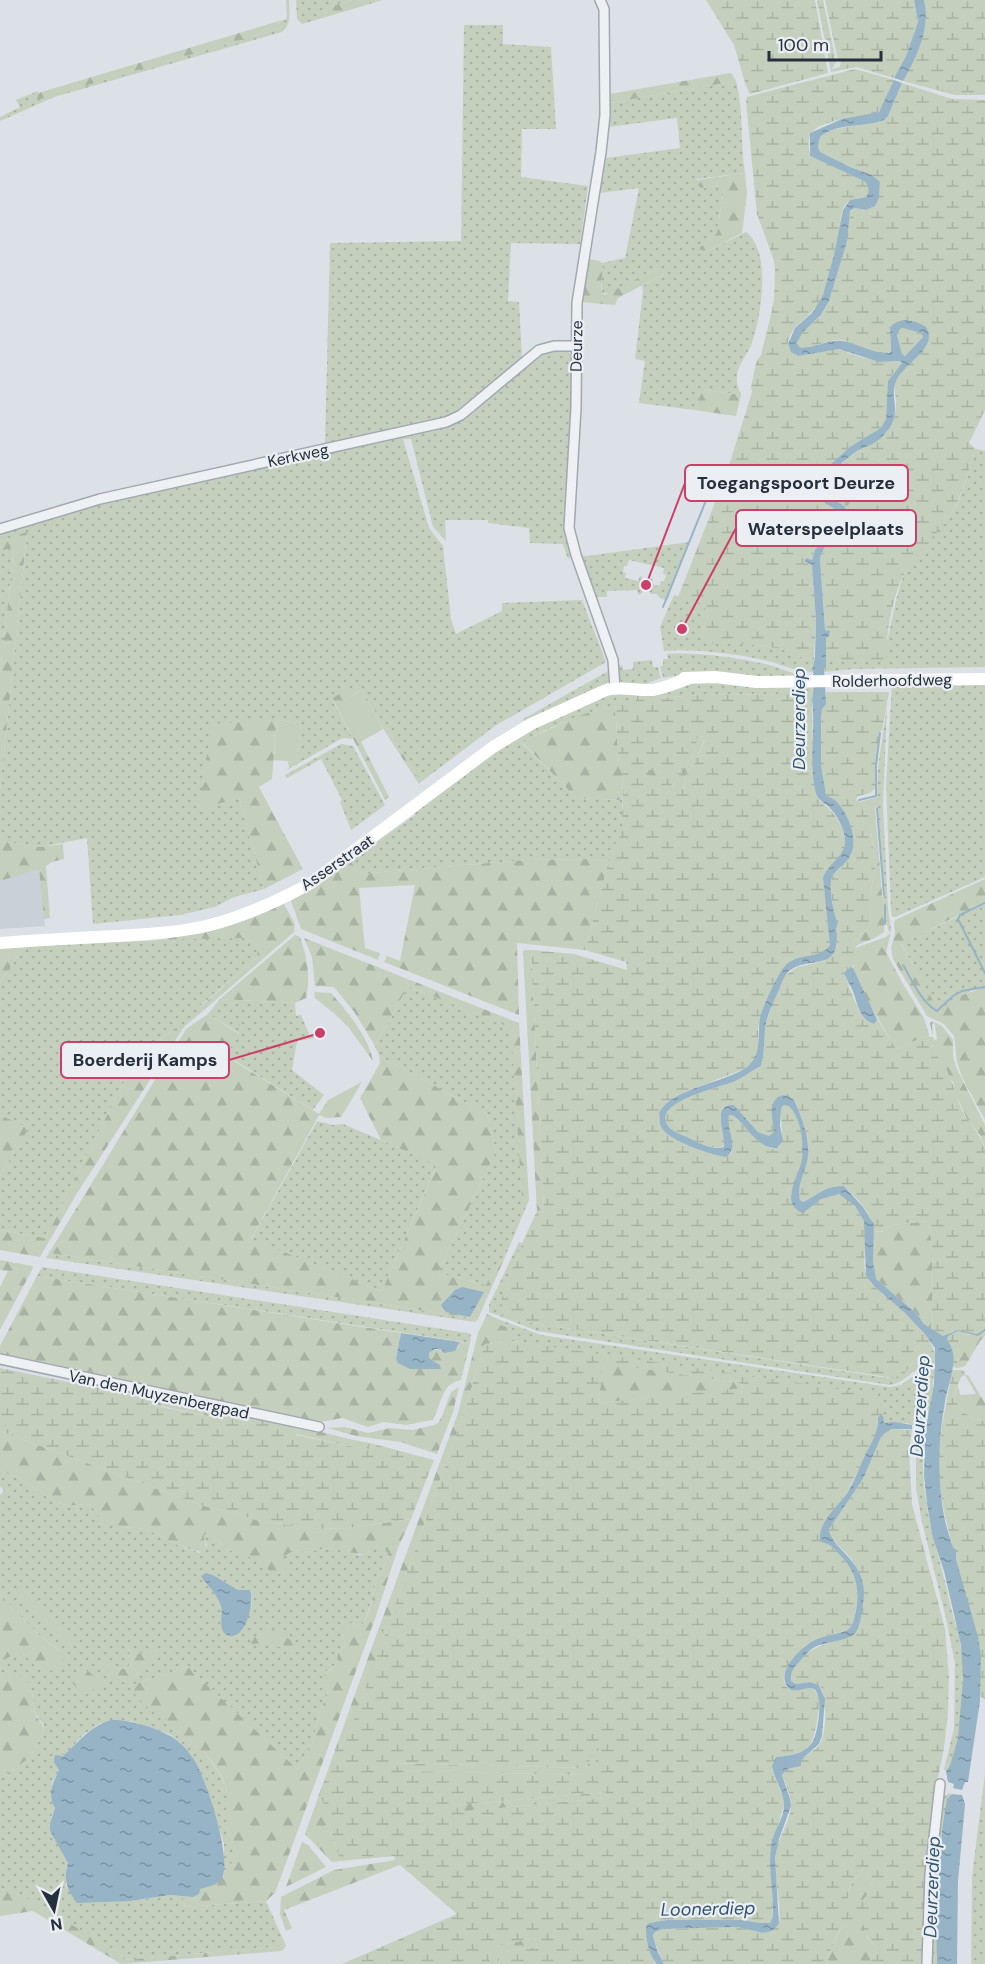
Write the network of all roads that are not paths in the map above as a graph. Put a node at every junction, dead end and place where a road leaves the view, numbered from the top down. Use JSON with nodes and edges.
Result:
{"nodes":[{"id":1,"x":600,"y":0,"type":"edge"},
{"id":2,"x":576,"y":346,"type":"junction"},
{"id":3,"x":0,"y":529,"type":"edge"},
{"id":4,"x":985,"y":679,"type":"edge"},
{"id":5,"x":805,"y":682,"type":"joint"},
{"id":6,"x":615,"y":688,"type":"junction"},
{"id":7,"x":0,"y":943,"type":"edge"},
{"id":8,"x":0,"y":1359,"type":"edge"},
{"id":9,"x":319,"y":1427,"type":"dead end"},
{"id":10,"x":940,"y":1784,"type":"dead end"},
{"id":11,"x":927,"y":1964,"type":"edge"}],
"edges":[{"from":1,"to":2,"type":"street","name":"Deurze"},
{"from":2,"to":3,"type":"street","name":"Kerkweg"},
{"from":2,"to":6,"type":"street","name":"Deurze"},
{"from":4,"to":5,"type":"main road","name":"Rolderhoofdweg"},
{"from":5,"to":6,"type":"main road","name":"Asserstraat"},
{"from":6,"to":7,"type":"main road","name":"Asserstraat"},
{"from":8,"to":9,"type":"street","name":"Van den Muyzenbergpad"},
{"from":10,"to":11,"type":"street"}]}
